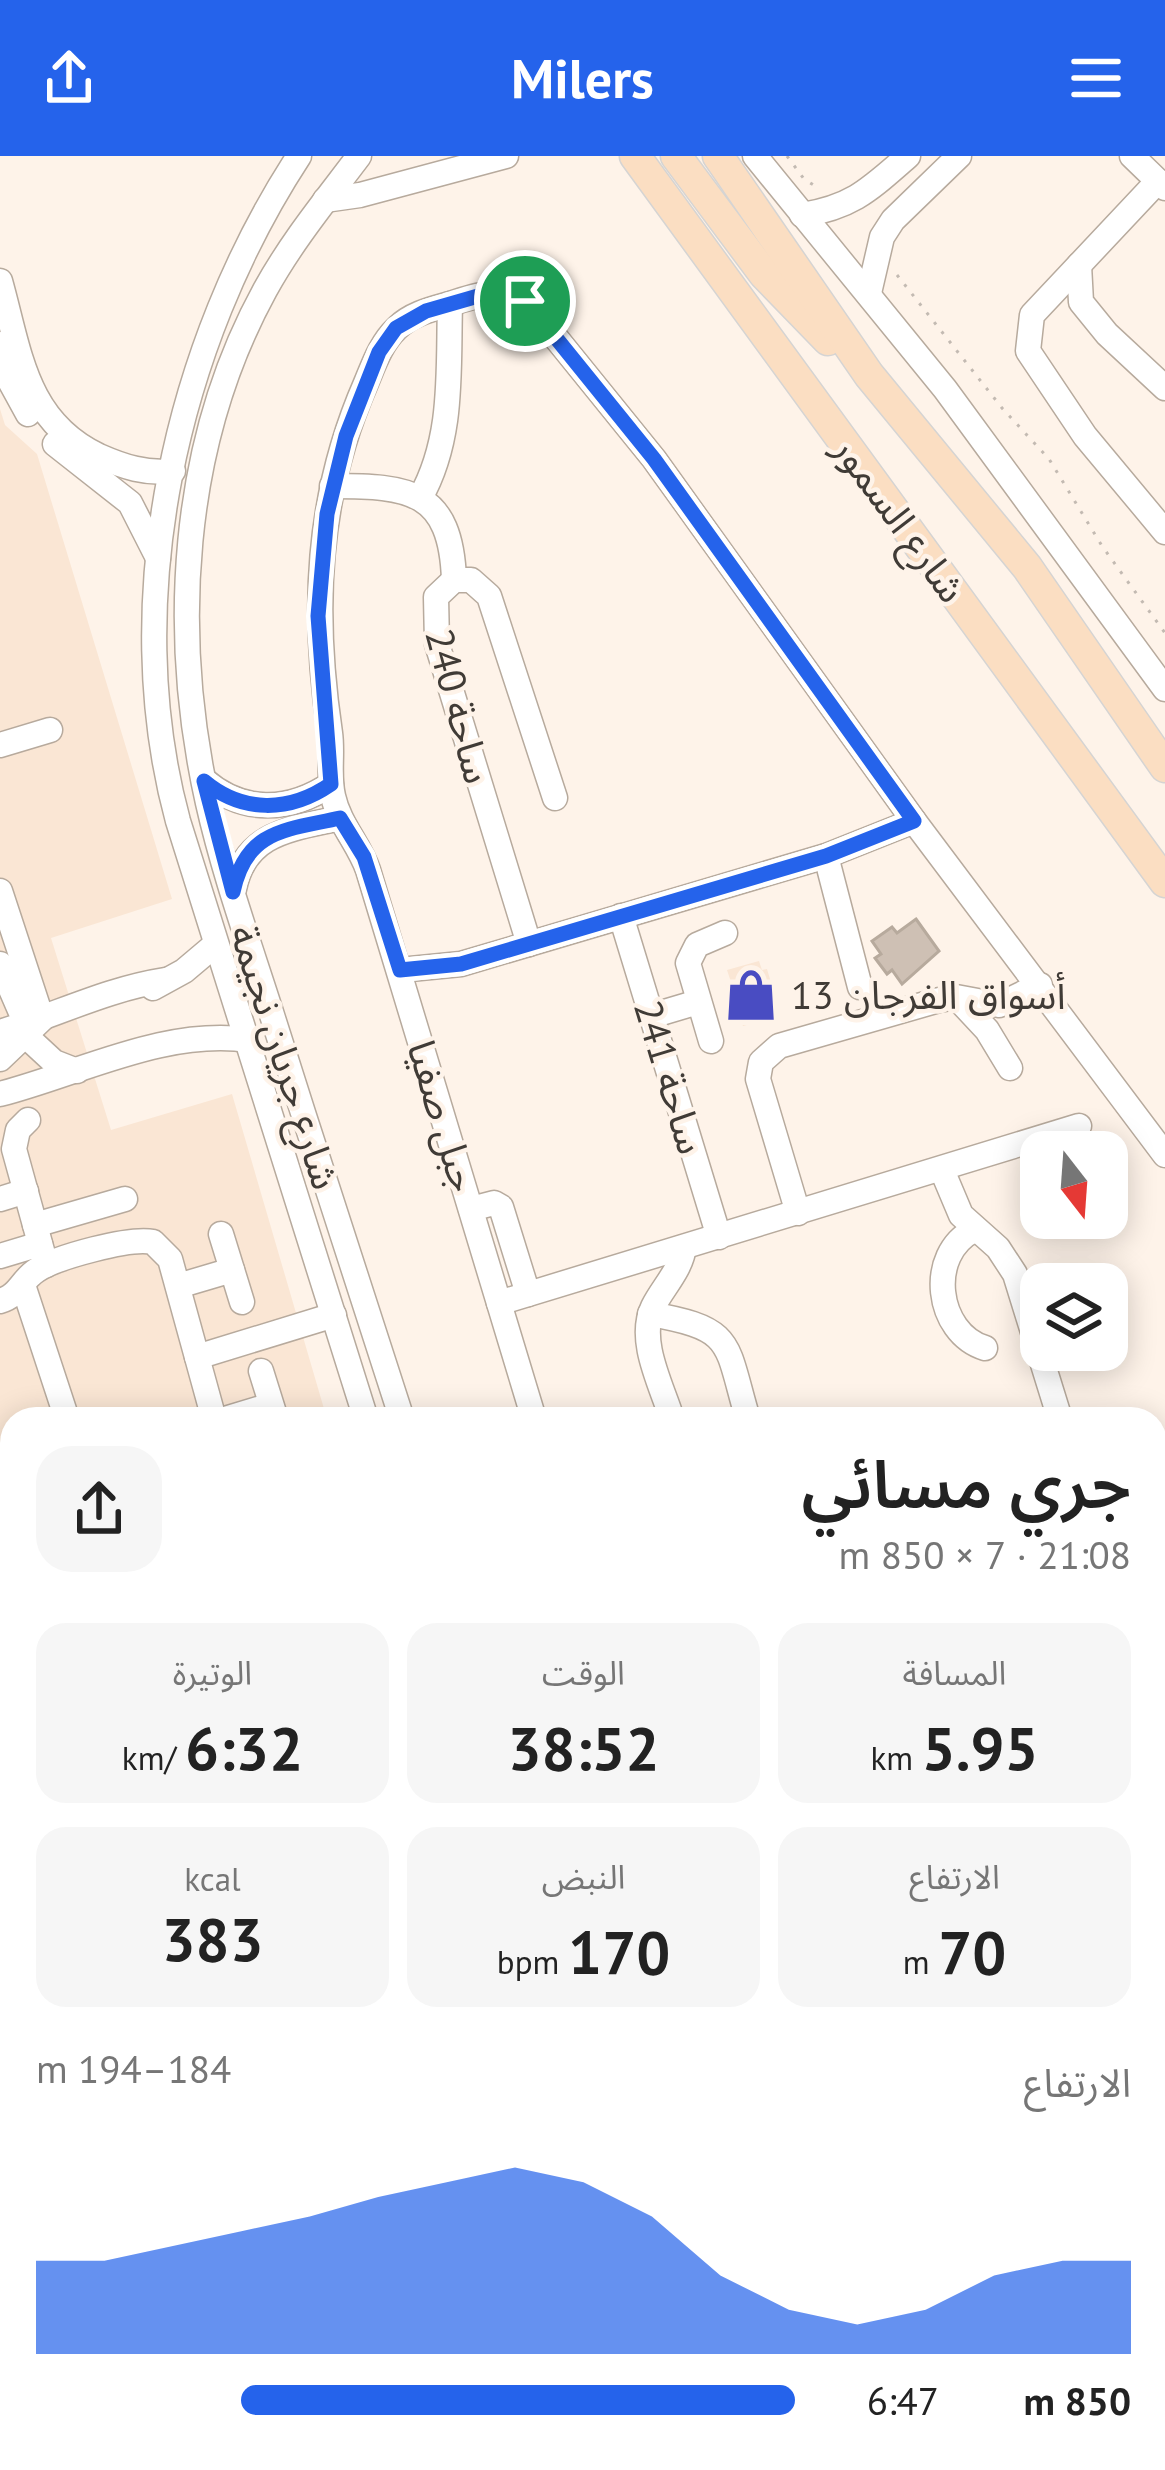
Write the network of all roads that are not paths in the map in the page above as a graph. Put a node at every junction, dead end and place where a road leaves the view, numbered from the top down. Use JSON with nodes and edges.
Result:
{"nodes":[{"id":1,"x":299,"y":156,"type":"edge"},
{"id":2,"x":313,"y":156,"type":"edge"},
{"id":3,"x":337,"y":156,"type":"edge"},
{"id":4,"x":359,"y":156,"type":"edge"},
{"id":5,"x":506,"y":156,"type":"edge"},
{"id":6,"x":635,"y":156,"type":"edge"},
{"id":7,"x":676,"y":156,"type":"edge"},
{"id":8,"x":718,"y":156,"type":"edge"},
{"id":9,"x":755,"y":156,"type":"edge"},
{"id":10,"x":908,"y":156,"type":"edge"},
{"id":11,"x":959,"y":156,"type":"edge"},
{"id":12,"x":1132,"y":156,"type":"edge"},
{"id":13,"x":936,"y":167,"type":"edge"},
{"id":14,"x":1162,"y":185,"type":"edge"},
{"id":15,"x":868,"y":192,"type":"junction"},
{"id":16,"x":331,"y":193,"type":"junction"},
{"id":17,"x":802,"y":215,"type":"junction"},
{"id":18,"x":892,"y":220,"type":"junction"},
{"id":19,"x":256,"y":234,"type":"junction"},
{"id":20,"x":1078,"y":265,"type":"junction"},
{"id":21,"x":0,"y":281,"type":"edge"},
{"id":22,"x":869,"y":293,"type":"junction"},
{"id":23,"x":450,"y":304,"type":"junction"},
{"id":24,"x":0,"y":344,"type":"edge"},
{"id":25,"x":869,"y":375,"type":"junction"},
{"id":26,"x":1165,"y":388,"type":"edge"},
{"id":27,"x":173,"y":471,"type":"junction"},
{"id":28,"x":332,"y":486,"type":"junction"},
{"id":29,"x":420,"y":498,"type":"junction"},
{"id":30,"x":1165,"y":532,"type":"edge"},
{"id":31,"x":159,"y":559,"type":"junction"},
{"id":32,"x":454,"y":580,"type":"junction"},
{"id":33,"x":1165,"y":689,"type":"edge"},
{"id":34,"x":1136,"y":724,"type":"junction"},
{"id":35,"x":50,"y":730,"type":"dead end"},
{"id":36,"x":0,"y":745,"type":"edge"},
{"id":37,"x":1165,"y":752,"type":"edge"},
{"id":38,"x":1165,"y":766,"type":"edge"},
{"id":39,"x":204,"y":781,"type":"junction"},
{"id":40,"x":331,"y":784,"type":"junction"},
{"id":41,"x":555,"y":798,"type":"dead end"},
{"id":42,"x":340,"y":818,"type":"junction"},
{"id":43,"x":914,"y":821,"type":"junction"},
{"id":44,"x":826,"y":856,"type":"junction"},
{"id":45,"x":1165,"y":882,"type":"edge"},
{"id":46,"x":0,"y":891,"type":"edge"},
{"id":47,"x":233,"y":892,"type":"junction"},
{"id":48,"x":621,"y":916,"type":"junction"},
{"id":49,"x":725,"y":933,"type":"dead end"},
{"id":50,"x":217,"y":944,"type":"junction"},
{"id":51,"x":529,"y":944,"type":"junction"},
{"id":52,"x":0,"y":964,"type":"edge"},
{"id":53,"x":400,"y":970,"type":"junction"},
{"id":54,"x":1040,"y":985,"type":"junction"},
{"id":55,"x":860,"y":987,"type":"dead end"},
{"id":56,"x":956,"y":997,"type":"junction"},
{"id":57,"x":698,"y":1002,"type":"junction"},
{"id":58,"x":651,"y":1016,"type":"junction"},
{"id":59,"x":40,"y":1023,"type":"junction"},
{"id":60,"x":0,"y":1032,"type":"edge"},
{"id":61,"x":249,"y":1040,"type":"junction"},
{"id":62,"x":711,"y":1041,"type":"dead end"},
{"id":63,"x":0,"y":1059,"type":"edge"},
{"id":64,"x":1010,"y":1068,"type":"dead end"},
{"id":65,"x":77,"y":1071,"type":"junction"},
{"id":66,"x":0,"y":1094,"type":"edge"},
{"id":67,"x":28,"y":1120,"type":"dead end"},
{"id":68,"x":1079,"y":1126,"type":"dead end"},
{"id":69,"x":7,"y":1145,"type":"edge"},
{"id":70,"x":1165,"y":1155,"type":"edge"},
{"id":71,"x":943,"y":1170,"type":"junction"},
{"id":72,"x":26,"y":1191,"type":"junction"},
{"id":73,"x":0,"y":1199,"type":"edge"},
{"id":74,"x":124,"y":1199,"type":"dead end"},
{"id":75,"x":471,"y":1209,"type":"junction"},
{"id":76,"x":797,"y":1213,"type":"junction"},
{"id":77,"x":974,"y":1230,"type":"junction"},
{"id":78,"x":221,"y":1234,"type":"dead end"},
{"id":79,"x":718,"y":1237,"type":"junction"},
{"id":80,"x":41,"y":1245,"type":"junction"},
{"id":81,"x":684,"y":1247,"type":"junction"},
{"id":82,"x":0,"y":1256,"type":"edge"},
{"id":83,"x":232,"y":1270,"type":"junction"},
{"id":84,"x":23,"y":1285,"type":"junction"},
{"id":85,"x":178,"y":1286,"type":"junction"},
{"id":86,"x":528,"y":1294,"type":"junction"},
{"id":87,"x":0,"y":1301,"type":"edge"},
{"id":88,"x":242,"y":1302,"type":"dead end"},
{"id":89,"x":499,"y":1303,"type":"junction"},
{"id":90,"x":650,"y":1314,"type":"junction"},
{"id":91,"x":334,"y":1315,"type":"junction"},
{"id":92,"x":985,"y":1348,"type":"dead end"},
{"id":93,"x":197,"y":1357,"type":"junction"},
{"id":94,"x":261,"y":1371,"type":"dead end"},
{"id":95,"x":63,"y":1407,"type":"edge"},
{"id":96,"x":211,"y":1407,"type":"edge"},
{"id":97,"x":272,"y":1407,"type":"edge"},
{"id":98,"x":361,"y":1407,"type":"edge"},
{"id":99,"x":398,"y":1407,"type":"edge"},
{"id":100,"x":530,"y":1407,"type":"edge"},
{"id":101,"x":668,"y":1407,"type":"edge"},
{"id":102,"x":744,"y":1407,"type":"edge"},
{"id":103,"x":1056,"y":1407,"type":"edge"}],
"edges":[{"from":1,"to":19,"type":"street","name":"شارع جريان نجيمة"},
{"from":2,"to":19,"type":"street"},
{"from":3,"to":16,"type":"street"},
{"from":4,"to":16,"type":"street","name":"شارع جريان نجيمة"},
{"from":5,"to":16,"type":"street"},
{"from":6,"to":45,"type":"main road","name":"شارع السمور"},
{"from":7,"to":25,"type":"main road"},
{"from":8,"to":25,"type":"main road","name":"شارع السمور"},
{"from":9,"to":17,"type":"street"},
{"from":10,"to":15,"type":"street"},
{"from":11,"to":13,"type":"street"},
{"from":12,"to":14,"type":"street"},
{"from":13,"to":18,"type":"street"},
{"from":14,"to":20,"type":"street"},
{"from":15,"to":17,"type":"street"},
{"from":15,"to":18,"type":"street"},
{"from":16,"to":39,"type":"street","name":"شارع جريان نجيمة"},
{"from":17,"to":22,"type":"street"},
{"from":18,"to":22,"type":"street"},
{"from":19,"to":27,"type":"street","name":"شارع جريان نجيمة"},
{"from":20,"to":26,"type":"street"},
{"from":20,"to":30,"type":"street"},
{"from":21,"to":27,"type":"street"},
{"from":22,"to":33,"type":"street"},
{"from":23,"to":28,"type":"street","name":"جبل صفيا"},
{"from":23,"to":29,"type":"street"},
{"from":23,"to":43,"type":"street","name":"جبل صفيا"},
{"from":24,"to":31,"type":"street"},
{"from":25,"to":34,"type":"main road","name":"شارع السمور"},
{"from":27,"to":31,"type":"street","name":"شارع جريان نجيمة"},
{"from":28,"to":29,"type":"street"},
{"from":28,"to":40,"type":"street","name":"جبل صفيا"},
{"from":29,"to":32,"type":"street"},
{"from":31,"to":50,"type":"street","name":"شارع جريان نجيمة"},
{"from":32,"to":41,"type":"street","name":"ساحة 240"},
{"from":32,"to":51,"type":"street","name":"ساحة 240"},
{"from":34,"to":37,"type":"main road"},
{"from":34,"to":38,"type":"main road","name":"شارع السمور"},
{"from":35,"to":36,"type":"street"},
{"from":39,"to":40,"type":"street"},
{"from":39,"to":47,"type":"street","name":"شارع جريان نجيمة"},
{"from":40,"to":42,"type":"street","name":"جبل صفيا"},
{"from":42,"to":47,"type":"street"},
{"from":42,"to":53,"type":"street","name":"جبل صفيا"},
{"from":43,"to":44,"type":"street"},
{"from":43,"to":54,"type":"street","name":"جبل صفيا"},
{"from":44,"to":48,"type":"street"},
{"from":44,"to":55,"type":"street"},
{"from":46,"to":59,"type":"street"},
{"from":47,"to":99,"type":"street","name":"شارع جريان نجيمة"},
{"from":48,"to":51,"type":"street"},
{"from":48,"to":58,"type":"street","name":"ساحة 241"},
{"from":49,"to":57,"type":"street"},
{"from":50,"to":59,"type":"street"},
{"from":50,"to":61,"type":"street","name":"شارع جريان نجيمة"},
{"from":51,"to":53,"type":"street"},
{"from":52,"to":59,"type":"street"},
{"from":53,"to":75,"type":"street","name":"جبل صفيا"},
{"from":54,"to":56,"type":"street"},
{"from":54,"to":70,"type":"street","name":"جبل صفيا"},
{"from":56,"to":64,"type":"street"},
{"from":56,"to":76,"type":"street"},
{"from":57,"to":58,"type":"street"},
{"from":57,"to":62,"type":"street"},
{"from":58,"to":79,"type":"street","name":"ساحة 241"},
{"from":59,"to":60,"type":"street"},
{"from":59,"to":63,"type":"street"},
{"from":59,"to":65,"type":"street"},
{"from":61,"to":65,"type":"street"},
{"from":61,"to":91,"type":"street","name":"شارع جريان نجيمة"},
{"from":65,"to":66,"type":"street"},
{"from":67,"to":69,"type":"street"},
{"from":68,"to":71,"type":"street"},
{"from":69,"to":72,"type":"street"},
{"from":71,"to":76,"type":"street"},
{"from":71,"to":77,"type":"street"},
{"from":72,"to":73,"type":"street"},
{"from":72,"to":80,"type":"street"},
{"from":74,"to":80,"type":"street"},
{"from":75,"to":86,"type":"street"},
{"from":75,"to":89,"type":"street","name":"جبل صفيا"},
{"from":76,"to":79,"type":"street"},
{"from":77,"to":92,"type":"street"},
{"from":77,"to":103,"type":"street"},
{"from":78,"to":83,"type":"street"},
{"from":79,"to":81,"type":"street"},
{"from":80,"to":82,"type":"street"},
{"from":80,"to":84,"type":"street"},
{"from":80,"to":85,"type":"street"},
{"from":81,"to":86,"type":"street"},
{"from":81,"to":90,"type":"street"},
{"from":83,"to":85,"type":"street"},
{"from":83,"to":88,"type":"street"},
{"from":84,"to":87,"type":"street"},
{"from":84,"to":95,"type":"street"},
{"from":85,"to":93,"type":"street"},
{"from":86,"to":89,"type":"street"},
{"from":89,"to":100,"type":"street","name":"جبل صفيا"},
{"from":90,"to":101,"type":"street"},
{"from":90,"to":102,"type":"street"},
{"from":91,"to":93,"type":"street"},
{"from":91,"to":98,"type":"street","name":"شارع جريان نجيمة"},
{"from":93,"to":96,"type":"street"},
{"from":94,"to":97,"type":"street"}]}
